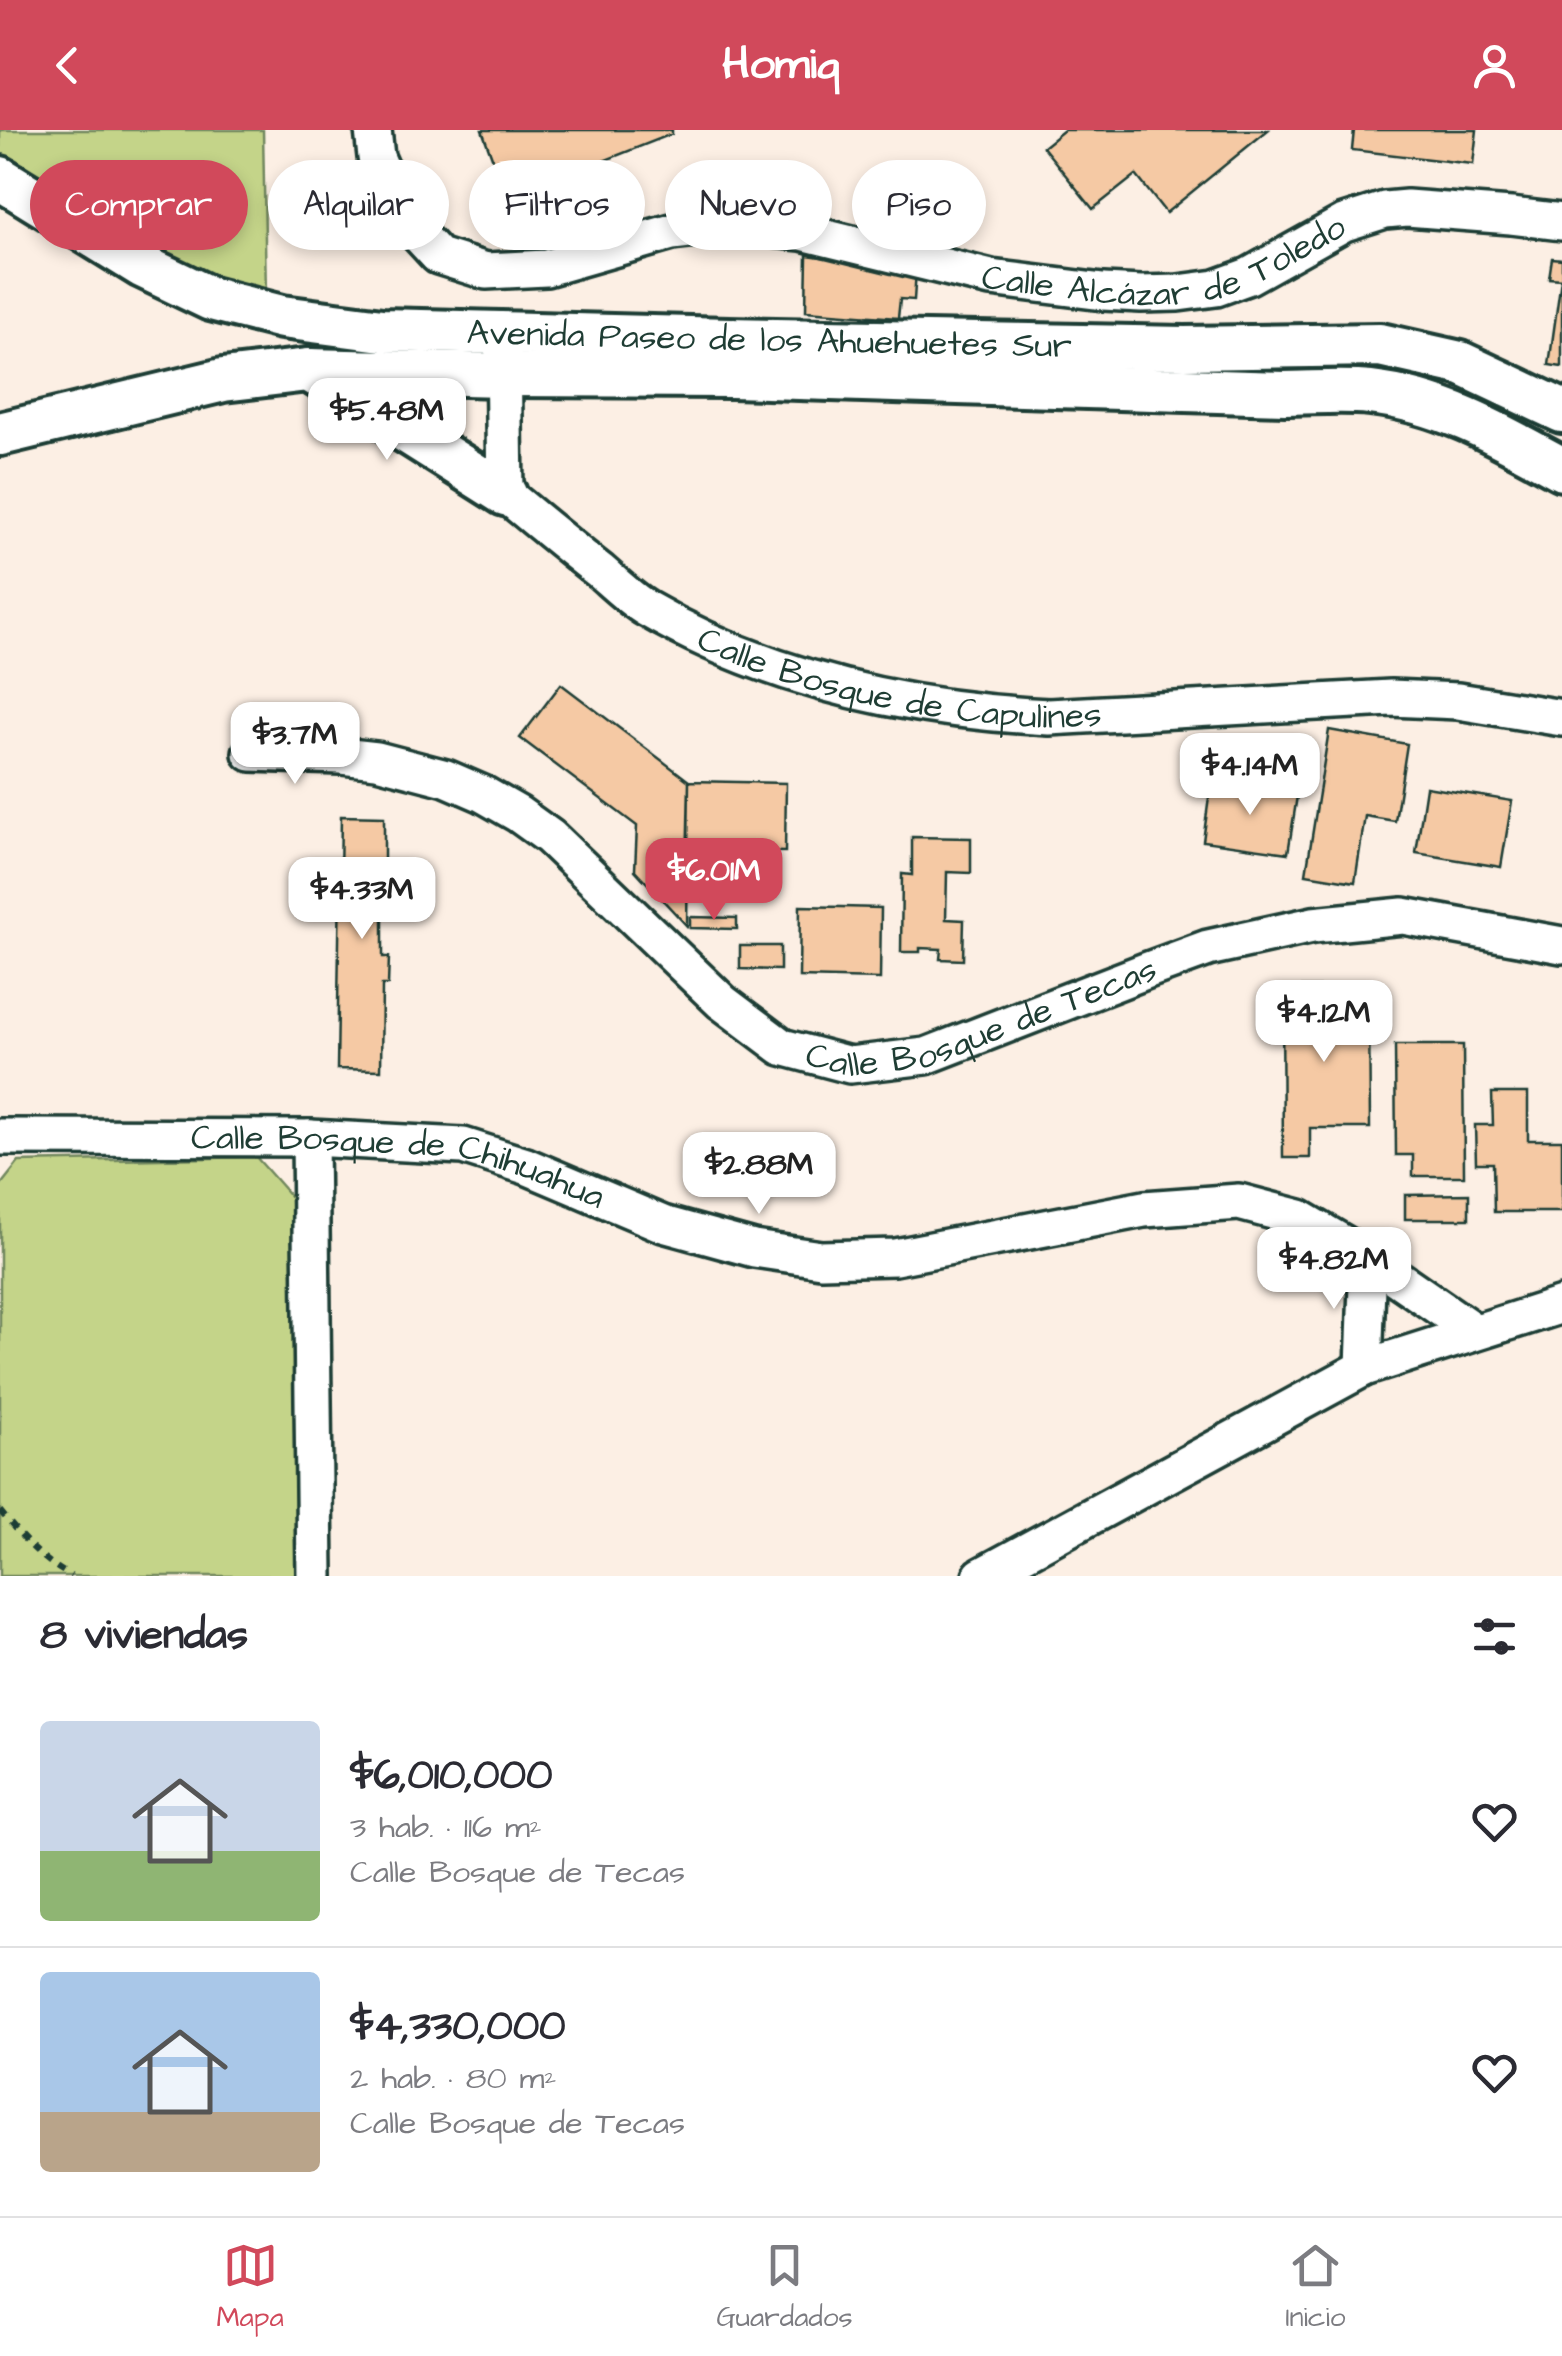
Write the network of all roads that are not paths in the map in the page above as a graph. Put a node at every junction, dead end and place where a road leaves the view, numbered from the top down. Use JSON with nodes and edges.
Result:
{"nodes":[{"id":1,"x":372,"y":130,"type":"edge"},
{"id":2,"x":0,"y":178,"type":"edge"},
{"id":3,"x":1562,"y":222,"type":"edge"},
{"id":4,"x":504,"y":332,"type":"junction"},
{"id":5,"x":1186,"y":369,"type":"junction"},
{"id":6,"x":308,"y":370,"type":"junction"},
{"id":7,"x":504,"y":375,"type":"junction"},
{"id":8,"x":1562,"y":411,"type":"edge"},
{"id":9,"x":0,"y":434,"type":"edge"},
{"id":10,"x":1562,"y":469,"type":"edge"},
{"id":11,"x":505,"y":494,"type":"junction"},
{"id":12,"x":1562,"y":718,"type":"edge"},
{"id":13,"x":251,"y":753,"type":"dead end"},
{"id":14,"x":1562,"y":945,"type":"edge"},
{"id":15,"x":0,"y":1137,"type":"edge"},
{"id":16,"x":310,"y":1138,"type":"junction"},
{"id":17,"x":1368,"y":1258,"type":"junction"},
{"id":18,"x":1562,"y":1304,"type":"edge"},
{"id":19,"x":1475,"y":1332,"type":"junction"},
{"id":20,"x":1364,"y":1368,"type":"junction"},
{"id":21,"x":315,"y":1576,"type":"edge"},
{"id":22,"x":981,"y":1576,"type":"edge"}],
"edges":[{"from":1,"to":3,"type":"street","name":"Calle Alcázar de Toledo"},
{"from":2,"to":4,"type":"street","name":"Avenida Paseo de los Ahuehuetes Sur"},
{"from":4,"to":5,"type":"street","name":"Avenida Paseo de los Ahuehuetes Sur"},
{"from":4,"to":7,"type":"street"},
{"from":5,"to":7,"type":"street","name":"Avenida Paseo de los Ahuehuetes Sur"},
{"from":5,"to":8,"type":"street","name":"Avenida Paseo de los Ahuehuetes Sur"},
{"from":5,"to":10,"type":"street","name":"Avenida Paseo de los Ahuehuetes Sur"},
{"from":6,"to":7,"type":"street","name":"Avenida Paseo de los Ahuehuetes Sur"},
{"from":6,"to":9,"type":"street","name":"Avenida Paseo de los Ahuehuetes Sur"},
{"from":6,"to":11,"type":"street"},
{"from":7,"to":11,"type":"street"},
{"from":11,"to":12,"type":"street","name":"Calle Bosque de Capulines"},
{"from":13,"to":14,"type":"street","name":"Calle Bosque de Tecas"},
{"from":15,"to":16,"type":"street","name":"Calle Bosque de Chihuahua"},
{"from":16,"to":17,"type":"street","name":"Calle Bosque de Chihuahua"},
{"from":16,"to":21,"type":"street"},
{"from":17,"to":19,"type":"street","name":"Calle Bosque de Chihuahua"},
{"from":17,"to":20,"type":"street"},
{"from":18,"to":19,"type":"street"},
{"from":19,"to":20,"type":"street"},
{"from":20,"to":22,"type":"street"}]}
